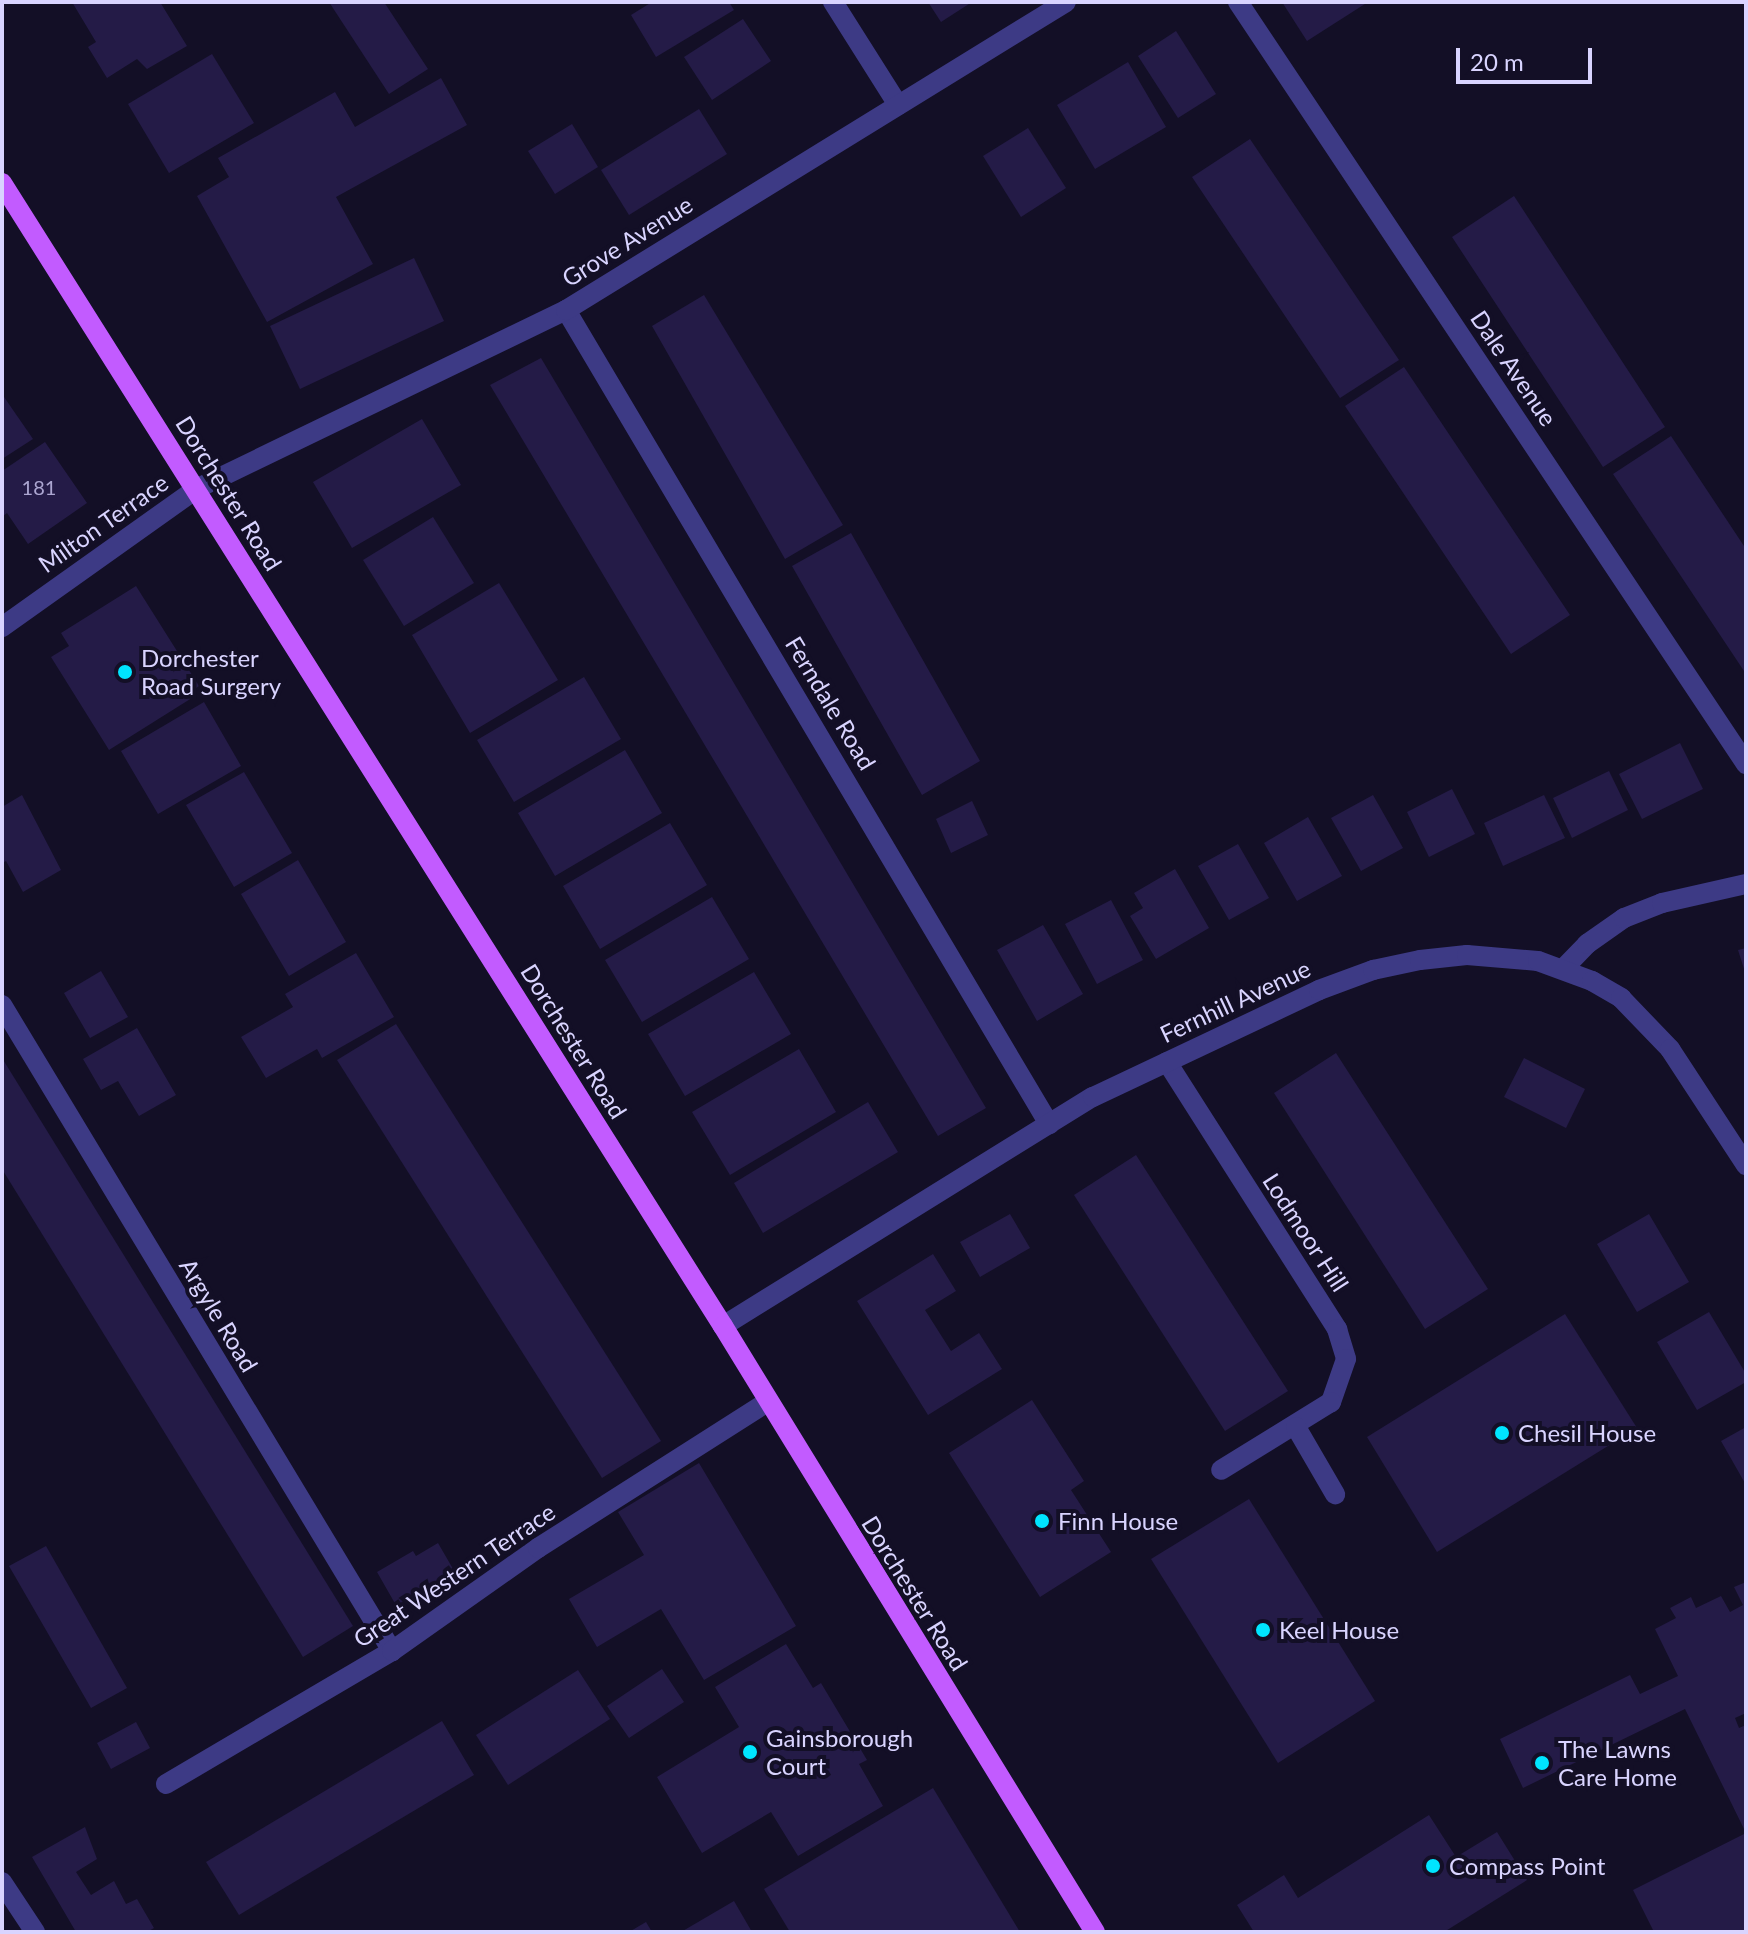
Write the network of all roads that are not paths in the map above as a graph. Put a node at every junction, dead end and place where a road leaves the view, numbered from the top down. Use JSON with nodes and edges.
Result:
{"nodes":[{"id":1,"x":833,"y":2,"type":"edge"},
{"id":2,"x":1066,"y":2,"type":"edge"},
{"id":3,"x":1238,"y":2,"type":"edge"},
{"id":4,"x":898,"y":105,"type":"junction"},
{"id":5,"x":2,"y":183,"type":"edge"},
{"id":6,"x":566,"y":310,"type":"junction"},
{"id":7,"x":196,"y":489,"type":"junction"},
{"id":8,"x":2,"y":627,"type":"edge"},
{"id":9,"x":1746,"y":764,"type":"edge"},
{"id":10,"x":1746,"y":884,"type":"edge"},
{"id":11,"x":1563,"y":969,"type":"junction"},
{"id":12,"x":2,"y":1005,"type":"edge"},
{"id":13,"x":1167,"y":1062,"type":"junction"},
{"id":14,"x":1049,"y":1124,"type":"junction"},
{"id":15,"x":1746,"y":1165,"type":"edge"},
{"id":16,"x":723,"y":1326,"type":"junction"},
{"id":17,"x":766,"y":1403,"type":"junction"},
{"id":18,"x":1296,"y":1427,"type":"junction"},
{"id":19,"x":1221,"y":1470,"type":"dead end"},
{"id":20,"x":1335,"y":1494,"type":"dead end"},
{"id":21,"x":392,"y":1651,"type":"junction"},
{"id":22,"x":166,"y":1784,"type":"dead end"},
{"id":23,"x":2,"y":1882,"type":"edge"},
{"id":24,"x":35,"y":1932,"type":"edge"},
{"id":25,"x":1095,"y":1932,"type":"edge"}],
"edges":[{"from":1,"to":4,"type":"street"},
{"from":2,"to":4,"type":"street","name":"Grove Avenue"},
{"from":3,"to":9,"type":"street","name":"Dale Avenue"},
{"from":4,"to":6,"type":"street","name":"Grove Avenue"},
{"from":5,"to":7,"type":"main road","name":"Dorchester Road"},
{"from":6,"to":7,"type":"street","name":"Grove Avenue"},
{"from":6,"to":14,"type":"street","name":"Ferndale Road"},
{"from":7,"to":8,"type":"street","name":"Milton Terrace"},
{"from":7,"to":16,"type":"main road","name":"Dorchester Road"},
{"from":10,"to":11,"type":"street"},
{"from":11,"to":13,"type":"street","name":"Fernhill Avenue"},
{"from":11,"to":15,"type":"street","name":"Fernhill Avenue"},
{"from":12,"to":21,"type":"street","name":"Argyle Road"},
{"from":13,"to":14,"type":"street","name":"Fernhill Avenue"},
{"from":13,"to":18,"type":"street","name":"Lodmoor Hill"},
{"from":14,"to":16,"type":"street","name":"Fernhill Avenue"},
{"from":16,"to":17,"type":"main road","name":"Dorchester Road"},
{"from":17,"to":21,"type":"street","name":"Great Western Terrace"},
{"from":17,"to":25,"type":"main road","name":"Dorchester Road"},
{"from":18,"to":19,"type":"street","name":"Lodmoor Hill"},
{"from":18,"to":20,"type":"street"},
{"from":21,"to":22,"type":"street","name":"Great Western Terrace"},
{"from":23,"to":24,"type":"street"}]}
